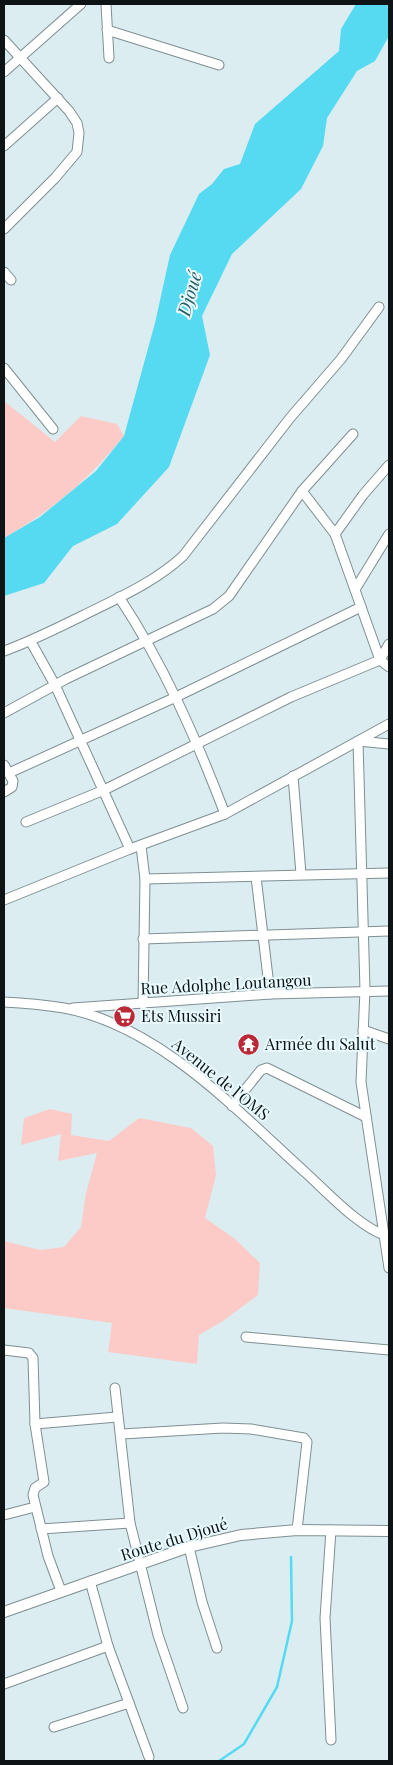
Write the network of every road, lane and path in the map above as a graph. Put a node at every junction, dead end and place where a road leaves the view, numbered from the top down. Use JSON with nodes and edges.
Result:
{"nodes":[{"id":1,"x":81,"y":4,"type":"edge"},
{"id":2,"x":106,"y":4,"type":"edge"},
{"id":3,"x":108,"y":30,"type":"junction"},
{"id":4,"x":4,"y":40,"type":"edge"},
{"id":5,"x":20,"y":58,"type":"junction"},
{"id":6,"x":109,"y":58,"type":"dead end"},
{"id":7,"x":219,"y":66,"type":"dead end"},
{"id":8,"x":4,"y":72,"type":"edge"},
{"id":9,"x":58,"y":98,"type":"junction"},
{"id":10,"x":4,"y":146,"type":"edge"},
{"id":11,"x":4,"y":229,"type":"edge"},
{"id":12,"x":4,"y":272,"type":"edge"},
{"id":13,"x":11,"y":280,"type":"dead end"},
{"id":14,"x":379,"y":307,"type":"dead end"},
{"id":15,"x":4,"y":368,"type":"edge"},
{"id":16,"x":52,"y":429,"type":"dead end"},
{"id":17,"x":353,"y":434,"type":"dead end"},
{"id":18,"x":389,"y":465,"type":"edge"},
{"id":19,"x":302,"y":491,"type":"junction"},
{"id":20,"x":334,"y":534,"type":"junction"},
{"id":21,"x":389,"y":534,"type":"edge"},
{"id":22,"x":356,"y":588,"type":"junction"},
{"id":23,"x":119,"y":597,"type":"junction"},
{"id":24,"x":361,"y":607,"type":"junction"},
{"id":25,"x":31,"y":642,"type":"junction"},
{"id":26,"x":147,"y":642,"type":"junction"},
{"id":27,"x":389,"y":644,"type":"edge"},
{"id":28,"x":4,"y":652,"type":"edge"},
{"id":29,"x":380,"y":660,"type":"junction"},
{"id":30,"x":389,"y":666,"type":"edge"},
{"id":31,"x":55,"y":685,"type":"junction"},
{"id":32,"x":176,"y":697,"type":"junction"},
{"id":33,"x":4,"y":714,"type":"edge"},
{"id":34,"x":389,"y":724,"type":"edge"},
{"id":35,"x":80,"y":740,"type":"junction"},
{"id":36,"x":358,"y":741,"type":"junction"},
{"id":37,"x":198,"y":742,"type":"junction"},
{"id":38,"x":389,"y":744,"type":"edge"},
{"id":39,"x":6,"y":769,"type":"edge"},
{"id":40,"x":293,"y":776,"type":"junction"},
{"id":41,"x":104,"y":790,"type":"junction"},
{"id":42,"x":4,"y":792,"type":"edge"},
{"id":43,"x":226,"y":814,"type":"junction"},
{"id":44,"x":26,"y":822,"type":"dead end"},
{"id":45,"x":141,"y":846,"type":"junction"},
{"id":46,"x":130,"y":849,"type":"junction"},
{"id":47,"x":362,"y":873,"type":"junction"},
{"id":48,"x":389,"y":873,"type":"edge"},
{"id":49,"x":301,"y":874,"type":"junction"},
{"id":50,"x":256,"y":876,"type":"junction"},
{"id":51,"x":145,"y":880,"type":"junction"},
{"id":52,"x":4,"y":900,"type":"edge"},
{"id":53,"x":364,"y":931,"type":"junction"},
{"id":54,"x":389,"y":931,"type":"edge"},
{"id":55,"x":263,"y":936,"type":"junction"},
{"id":56,"x":143,"y":939,"type":"junction"},
{"id":57,"x":365,"y":990,"type":"junction"},
{"id":58,"x":389,"y":991,"type":"edge"},
{"id":59,"x":270,"y":994,"type":"junction"},
{"id":60,"x":4,"y":1002,"type":"edge"},
{"id":61,"x":143,"y":1004,"type":"junction"},
{"id":62,"x":65,"y":1008,"type":"junction"},
{"id":63,"x":363,"y":1030,"type":"junction"},
{"id":64,"x":389,"y":1039,"type":"edge"},
{"id":65,"x":232,"y":1106,"type":"junction"},
{"id":66,"x":366,"y":1117,"type":"junction"},
{"id":67,"x":386,"y":1236,"type":"edge"},
{"id":68,"x":389,"y":1268,"type":"edge"},
{"id":69,"x":246,"y":1337,"type":"dead end"},
{"id":70,"x":4,"y":1350,"type":"edge"},
{"id":71,"x":389,"y":1350,"type":"edge"},
{"id":72,"x":116,"y":1388,"type":"dead end"},
{"id":73,"x":118,"y":1417,"type":"junction"},
{"id":74,"x":35,"y":1424,"type":"junction"},
{"id":75,"x":122,"y":1434,"type":"junction"},
{"id":76,"x":36,"y":1507,"type":"junction"},
{"id":77,"x":4,"y":1515,"type":"edge"},
{"id":78,"x":130,"y":1523,"type":"junction"},
{"id":79,"x":41,"y":1529,"type":"junction"},
{"id":80,"x":297,"y":1530,"type":"junction"},
{"id":81,"x":331,"y":1530,"type":"junction"},
{"id":82,"x":389,"y":1531,"type":"edge"},
{"id":83,"x":189,"y":1547,"type":"junction"},
{"id":84,"x":140,"y":1565,"type":"junction"},
{"id":85,"x":90,"y":1581,"type":"junction"},
{"id":86,"x":61,"y":1591,"type":"junction"},
{"id":87,"x":4,"y":1612,"type":"edge"},
{"id":88,"x":108,"y":1646,"type":"junction"},
{"id":89,"x":217,"y":1648,"type":"dead end"},
{"id":90,"x":4,"y":1684,"type":"edge"},
{"id":91,"x":129,"y":1703,"type":"junction"},
{"id":92,"x":183,"y":1708,"type":"dead end"},
{"id":93,"x":54,"y":1727,"type":"dead end"},
{"id":94,"x":331,"y":1740,"type":"dead end"},
{"id":95,"x":149,"y":1757,"type":"dead end"}],
"edges":[{"from":1,"to":5,"type":"street"},
{"from":2,"to":3,"type":"street"},
{"from":3,"to":6,"type":"street"},
{"from":3,"to":7,"type":"street"},
{"from":4,"to":5,"type":"street"},
{"from":5,"to":8,"type":"street"},
{"from":5,"to":9,"type":"street"},
{"from":9,"to":10,"type":"street"},
{"from":9,"to":11,"type":"street"},
{"from":12,"to":13,"type":"street"},
{"from":14,"to":23,"type":"street"},
{"from":15,"to":16,"type":"street"},
{"from":17,"to":19,"type":"street"},
{"from":18,"to":20,"type":"street"},
{"from":19,"to":20,"type":"street"},
{"from":19,"to":26,"type":"street"},
{"from":20,"to":22,"type":"street"},
{"from":21,"to":22,"type":"street"},
{"from":22,"to":24,"type":"street"},
{"from":23,"to":25,"type":"street"},
{"from":23,"to":26,"type":"street"},
{"from":24,"to":29,"type":"street"},
{"from":24,"to":32,"type":"street"},
{"from":25,"to":28,"type":"street"},
{"from":25,"to":31,"type":"street"},
{"from":26,"to":31,"type":"street"},
{"from":26,"to":32,"type":"street"},
{"from":27,"to":29,"type":"street"},
{"from":29,"to":30,"type":"street"},
{"from":29,"to":37,"type":"street"},
{"from":31,"to":33,"type":"street"},
{"from":31,"to":35,"type":"street"},
{"from":32,"to":35,"type":"street"},
{"from":32,"to":37,"type":"street"},
{"from":34,"to":36,"type":"street"},
{"from":35,"to":39,"type":"street"},
{"from":35,"to":41,"type":"street"},
{"from":36,"to":38,"type":"street"},
{"from":36,"to":40,"type":"street"},
{"from":36,"to":47,"type":"street"},
{"from":37,"to":41,"type":"street"},
{"from":37,"to":43,"type":"street"},
{"from":39,"to":42,"type":"street"},
{"from":40,"to":43,"type":"street"},
{"from":40,"to":49,"type":"street"},
{"from":41,"to":44,"type":"street"},
{"from":41,"to":46,"type":"street"},
{"from":43,"to":45,"type":"street"},
{"from":45,"to":46,"type":"street"},
{"from":45,"to":51,"type":"street"},
{"from":46,"to":52,"type":"street"},
{"from":47,"to":48,"type":"street"},
{"from":47,"to":49,"type":"street"},
{"from":47,"to":53,"type":"street"},
{"from":49,"to":50,"type":"street"},
{"from":50,"to":51,"type":"street"},
{"from":50,"to":55,"type":"street"},
{"from":51,"to":56,"type":"street"},
{"from":53,"to":54,"type":"street"},
{"from":53,"to":55,"type":"street"},
{"from":53,"to":57,"type":"street"},
{"from":55,"to":56,"type":"street"},
{"from":55,"to":59,"type":"street"},
{"from":56,"to":61,"type":"street"},
{"from":57,"to":58,"type":"street","name":"Rue Adolphe Loutangou"},
{"from":57,"to":59,"type":"street","name":"Rue Adolphe Loutangou"},
{"from":57,"to":63,"type":"street"},
{"from":59,"to":61,"type":"street","name":"Rue Adolphe Loutangou"},
{"from":60,"to":62,"type":"street","name":"Avenue de l'OMS"},
{"from":61,"to":62,"type":"street","name":"Rue Adolphe Loutangou"},
{"from":62,"to":65,"type":"street","name":"Avenue de l'OMS"},
{"from":63,"to":64,"type":"street"},
{"from":63,"to":66,"type":"street"},
{"from":65,"to":66,"type":"street"},
{"from":65,"to":67,"type":"street","name":"Avenue de l'OMS"},
{"from":66,"to":67,"type":"street"},
{"from":67,"to":68,"type":"street"},
{"from":69,"to":71,"type":"street"},
{"from":70,"to":74,"type":"street"},
{"from":72,"to":73,"type":"street"},
{"from":73,"to":74,"type":"street"},
{"from":73,"to":75,"type":"street"},
{"from":74,"to":76,"type":"street"},
{"from":75,"to":78,"type":"street"},
{"from":75,"to":80,"type":"street"},
{"from":76,"to":77,"type":"street"},
{"from":76,"to":79,"type":"street"},
{"from":78,"to":79,"type":"street"},
{"from":78,"to":84,"type":"street"},
{"from":79,"to":86,"type":"street"},
{"from":80,"to":81,"type":"main road","name":"Route du Djoué"},
{"from":80,"to":83,"type":"main road","name":"Route du Djoué"},
{"from":81,"to":82,"type":"main road","name":"Route du Djoué"},
{"from":81,"to":94,"type":"street"},
{"from":83,"to":84,"type":"main road","name":"Route du Djoué"},
{"from":83,"to":89,"type":"street"},
{"from":84,"to":85,"type":"main road","name":"Route du Djoué"},
{"from":84,"to":92,"type":"street"},
{"from":85,"to":86,"type":"main road","name":"Route du Djoué"},
{"from":85,"to":88,"type":"street"},
{"from":86,"to":87,"type":"main road","name":"Route du Djoué"},
{"from":88,"to":90,"type":"street"},
{"from":88,"to":91,"type":"street"},
{"from":91,"to":93,"type":"street"},
{"from":91,"to":95,"type":"street"}]}
